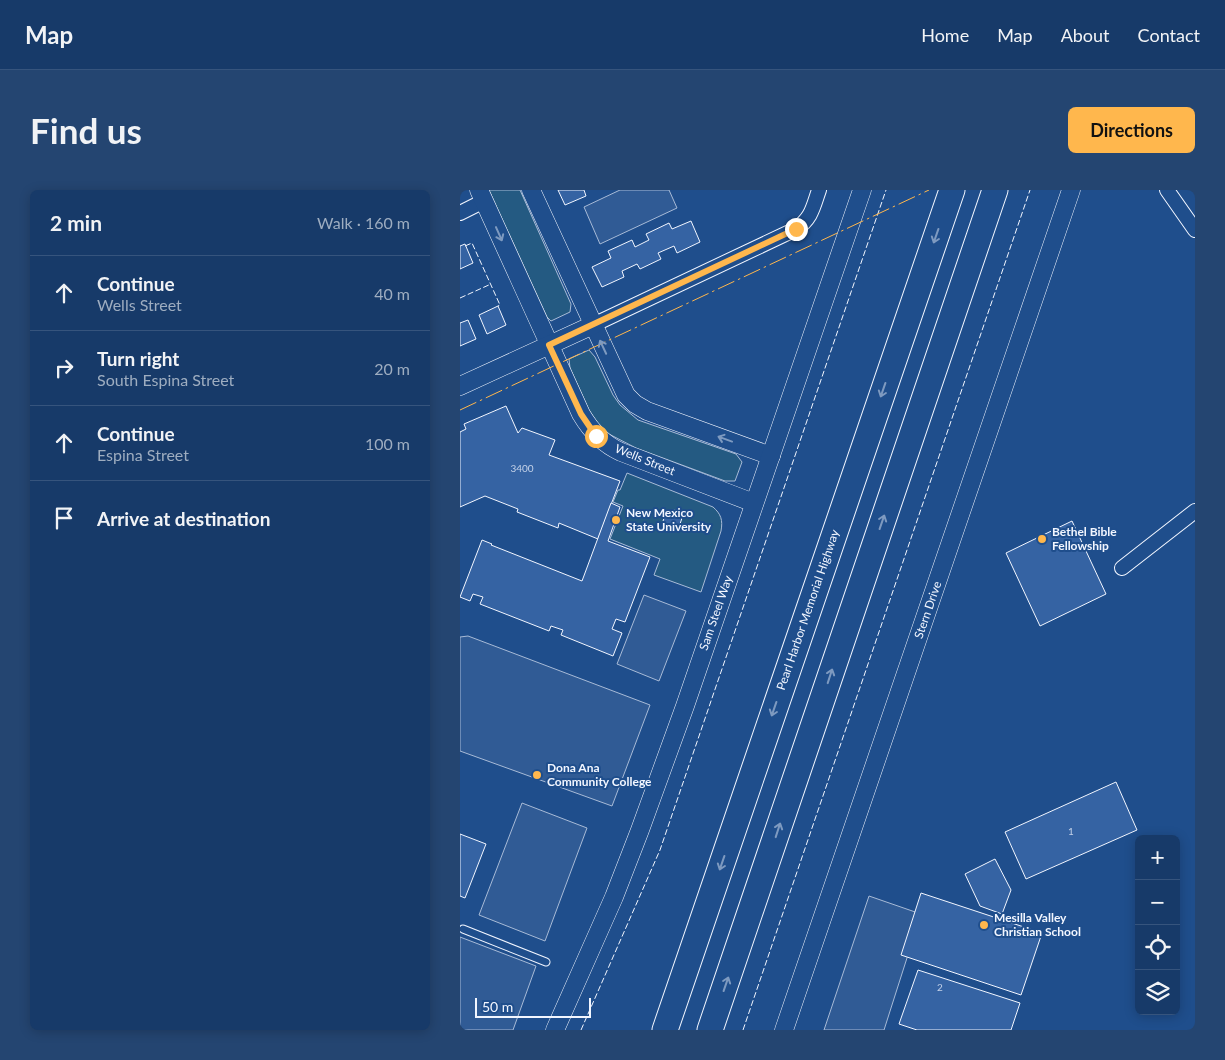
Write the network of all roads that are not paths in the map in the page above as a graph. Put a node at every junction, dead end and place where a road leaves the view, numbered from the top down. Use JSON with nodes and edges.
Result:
{"nodes":[{"id":1,"x":531,"y":190,"type":"edge"},
{"id":2,"x":819,"y":190,"type":"edge"},
{"id":3,"x":862,"y":190,"type":"edge"},
{"id":4,"x":952,"y":190,"type":"edge"},
{"id":5,"x":996,"y":190,"type":"edge"},
{"id":6,"x":1071,"y":190,"type":"edge"},
{"id":7,"x":1167,"y":190,"type":"edge"},
{"id":8,"x":481,"y":196,"type":"edge"},
{"id":9,"x":460,"y":213,"type":"edge"},
{"id":10,"x":1195,"y":230,"type":"edge"},
{"id":11,"x":593,"y":325,"type":"junction"},
{"id":12,"x":549,"y":345,"type":"junction"},
{"id":13,"x":460,"y":386,"type":"edge"},
{"id":14,"x":771,"y":456,"type":"junction"},
{"id":15,"x":754,"y":503,"type":"junction"},
{"id":16,"x":1195,"y":511,"type":"edge"},
{"id":17,"x":1122,"y":568,"type":"dead end"},
{"id":18,"x":463,"y":929,"type":"dead end"},
{"id":19,"x":546,"y":962,"type":"dead end"},
{"id":20,"x":554,"y":1030,"type":"edge"},
{"id":21,"x":666,"y":1030,"type":"edge"},
{"id":22,"x":710,"y":1030,"type":"edge"},
{"id":23,"x":784,"y":1030,"type":"edge"}],
"edges":[{"from":1,"to":11,"type":"street"},
{"from":2,"to":11,"type":"street"},
{"from":3,"to":14,"type":"street","name":"Sam Steel Way"},
{"from":4,"to":21,"type":"highway","name":"Pearl Harbor Memorial Highway","one_way":true},
{"from":22,"to":5,"type":"highway","one_way":true},
{"from":6,"to":23,"type":"street","name":"Stern Drive"},
{"from":7,"to":10,"type":"street"},
{"from":8,"to":9,"type":"street"},
{"from":8,"to":12,"type":"street","name":"Wells Street","one_way":true},
{"from":11,"to":12,"type":"street"},
{"from":14,"to":11,"type":"street","one_way":true},
{"from":12,"to":13,"type":"street"},
{"from":12,"to":15,"type":"street","name":"Wells Street"},
{"from":14,"to":15,"type":"street","name":"Sam Steel Way"},
{"from":15,"to":20,"type":"street","name":"Sam Steel Way"},
{"from":16,"to":17,"type":"street"},
{"from":18,"to":19,"type":"lane"}]}
